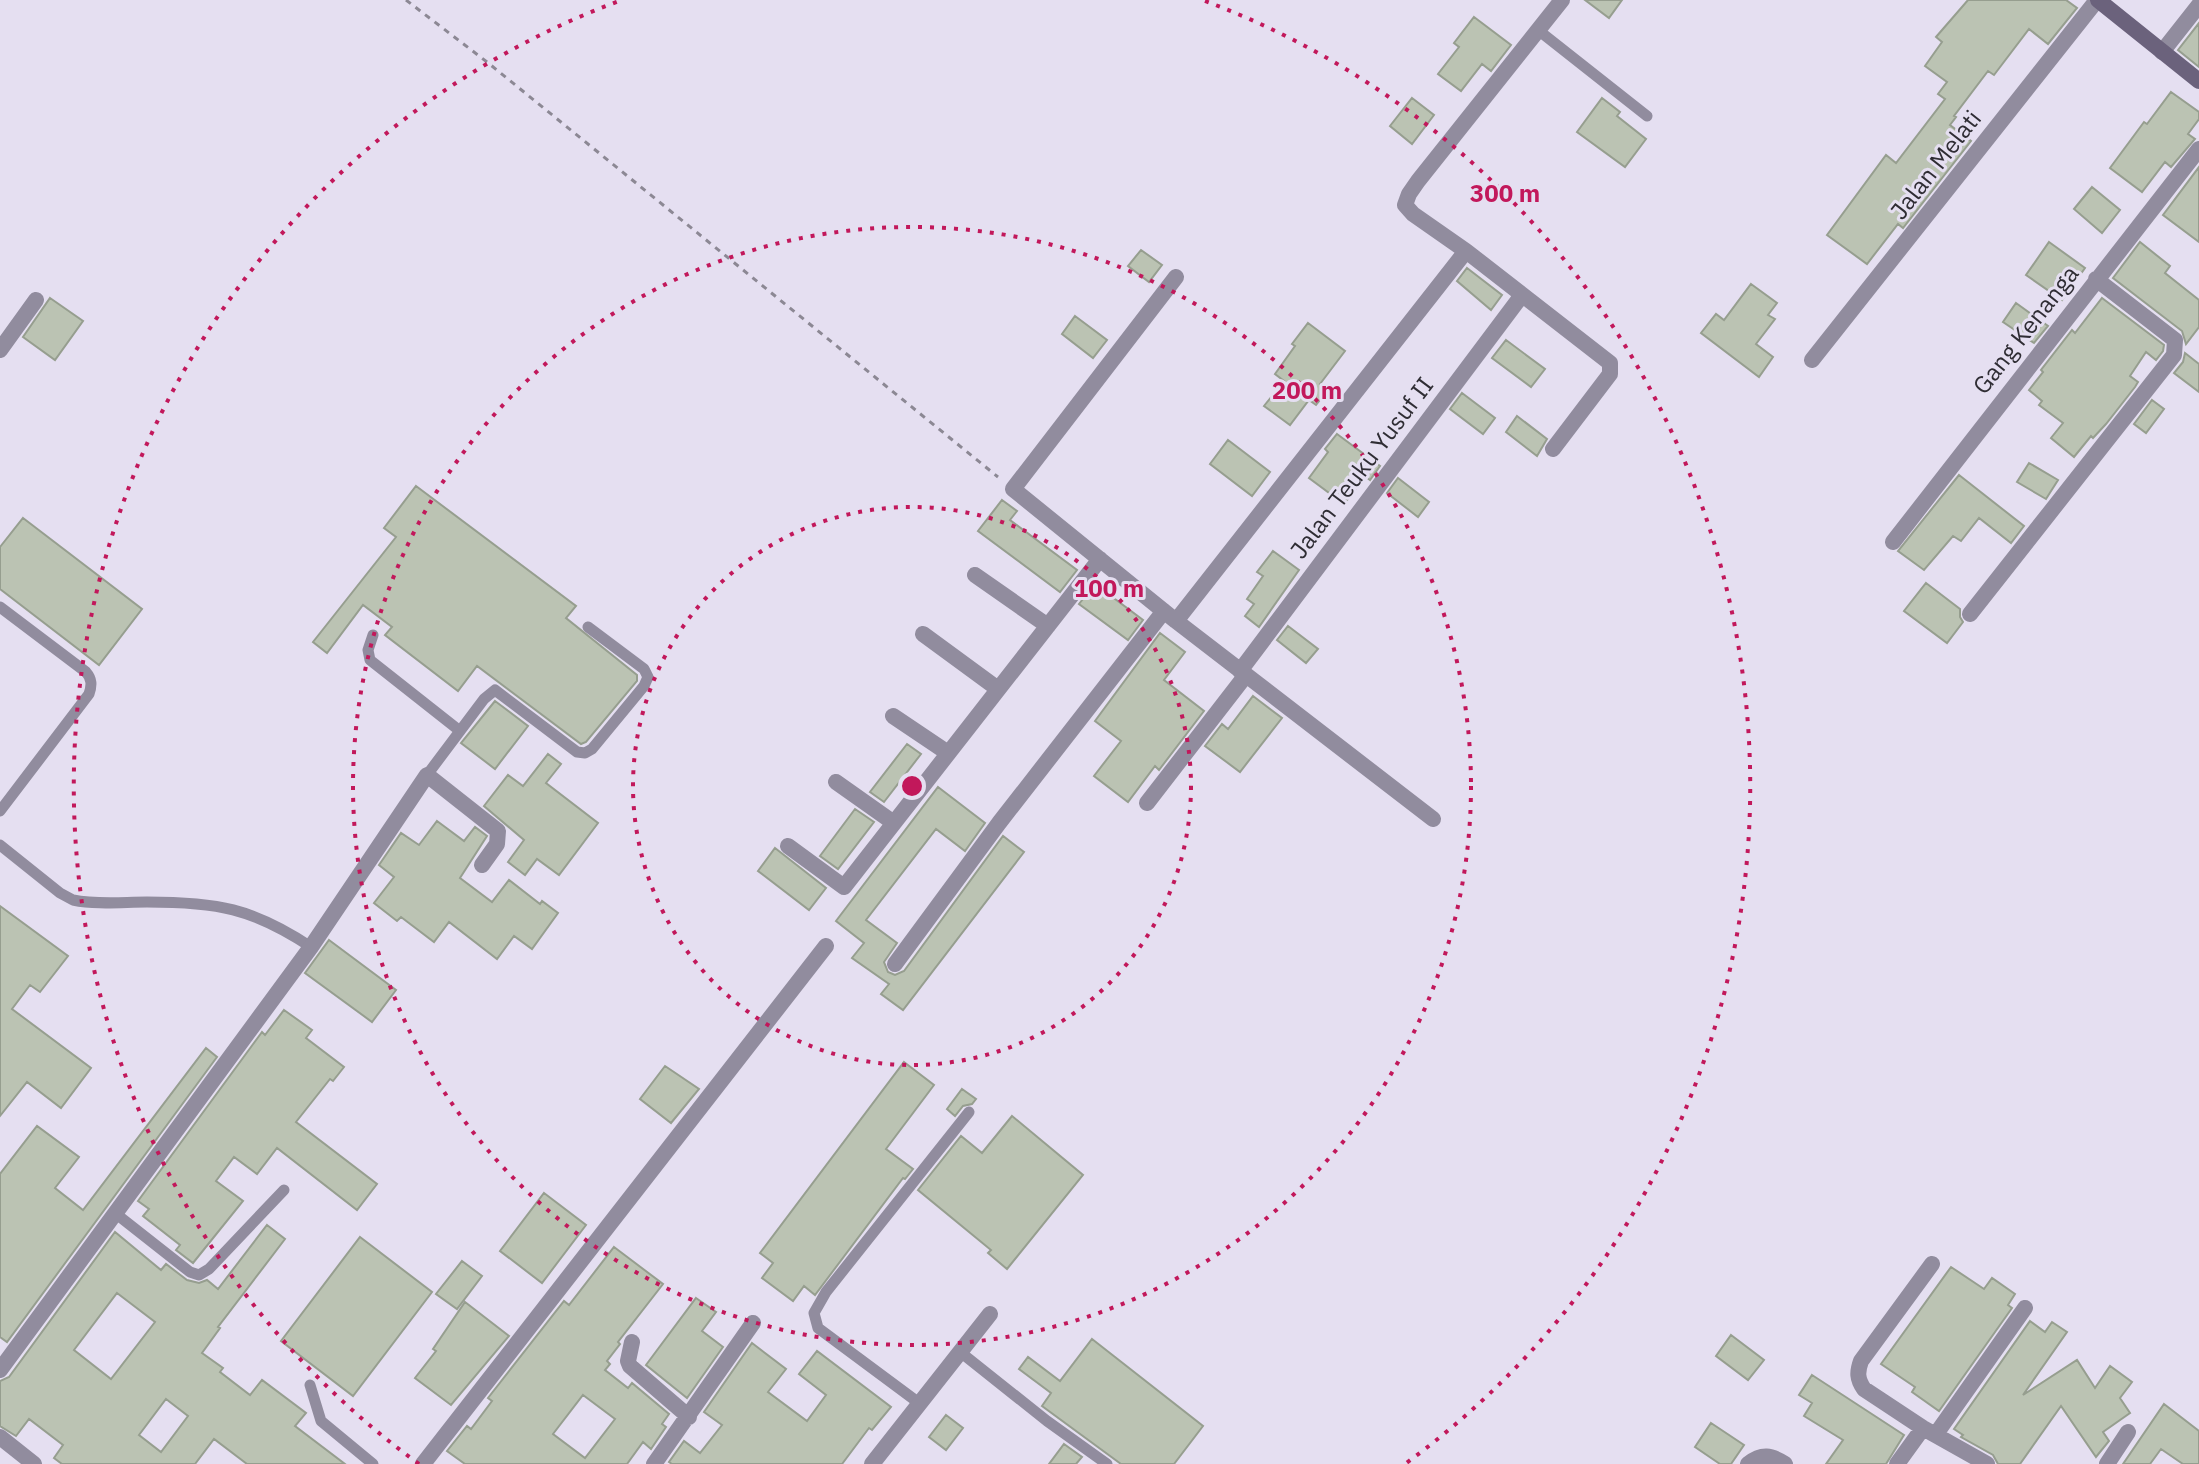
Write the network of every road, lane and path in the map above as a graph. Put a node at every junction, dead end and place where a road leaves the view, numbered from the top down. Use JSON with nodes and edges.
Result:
{"nodes":[{"id":1,"x":406,"y":0,"type":"edge"},
{"id":2,"x":1562,"y":0,"type":"edge"},
{"id":3,"x":2097,"y":0,"type":"edge"},
{"id":4,"x":2199,"y":5,"type":"edge"},
{"id":5,"x":1538,"y":30,"type":"junction"},
{"id":6,"x":2162,"y":52,"type":"junction"},
{"id":7,"x":2199,"y":81,"type":"edge"},
{"id":8,"x":1647,"y":116,"type":"dead end"},
{"id":9,"x":2199,"y":149,"type":"edge"},
{"id":10,"x":1466,"y":251,"type":"junction"},
{"id":11,"x":1176,"y":277,"type":"dead end"},
{"id":12,"x":2096,"y":279,"type":"junction"},
{"id":13,"x":1522,"y":295,"type":"junction"},
{"id":14,"x":36,"y":300,"type":"dead end"},
{"id":15,"x":0,"y":350,"type":"edge"},
{"id":16,"x":1812,"y":360,"type":"dead end"},
{"id":17,"x":1553,"y":449,"type":"dead end"},
{"id":18,"x":1013,"y":489,"type":"junction"},
{"id":19,"x":1893,"y":542,"type":"dead end"},
{"id":20,"x":1100,"y":559,"type":"junction"},
{"id":21,"x":975,"y":575,"type":"dead end"},
{"id":22,"x":0,"y":607,"type":"edge"},
{"id":23,"x":1970,"y":614,"type":"dead end"},
{"id":24,"x":1170,"y":616,"type":"junction"},
{"id":25,"x":1048,"y":626,"type":"junction"},
{"id":26,"x":588,"y":627,"type":"dead end"},
{"id":27,"x":923,"y":634,"type":"dead end"},
{"id":28,"x":373,"y":635,"type":"dead end"},
{"id":29,"x":1243,"y":673,"type":"junction"},
{"id":30,"x":998,"y":689,"type":"junction"},
{"id":31,"x":893,"y":716,"type":"dead end"},
{"id":32,"x":460,"y":731,"type":"junction"},
{"id":33,"x":948,"y":753,"type":"junction"},
{"id":34,"x":427,"y":775,"type":"junction"},
{"id":35,"x":836,"y":782,"type":"dead end"},
{"id":36,"x":1147,"y":803,"type":"dead end"},
{"id":37,"x":0,"y":811,"type":"edge"},
{"id":38,"x":1433,"y":819,"type":"dead end"},
{"id":39,"x":894,"y":823,"type":"junction"},
{"id":40,"x":0,"y":845,"type":"edge"},
{"id":41,"x":788,"y":846,"type":"dead end"},
{"id":42,"x":482,"y":865,"type":"dead end"},
{"id":43,"x":826,"y":946,"type":"dead end"},
{"id":44,"x":311,"y":947,"type":"junction"},
{"id":45,"x":895,"y":964,"type":"dead end"},
{"id":46,"x":969,"y":1112,"type":"dead end"},
{"id":47,"x":284,"y":1190,"type":"dead end"},
{"id":48,"x":115,"y":1213,"type":"junction"},
{"id":49,"x":1932,"y":1264,"type":"dead end"},
{"id":50,"x":2025,"y":1308,"type":"dead end"},
{"id":51,"x":990,"y":1314,"type":"dead end"},
{"id":52,"x":753,"y":1323,"type":"dead end"},
{"id":53,"x":632,"y":1342,"type":"dead end"},
{"id":54,"x":959,"y":1351,"type":"junction"},
{"id":55,"x":0,"y":1370,"type":"edge"},
{"id":56,"x":310,"y":1385,"type":"dead end"},
{"id":57,"x":919,"y":1403,"type":"junction"},
{"id":58,"x":689,"y":1417,"type":"junction"},
{"id":59,"x":1929,"y":1431,"type":"junction"},
{"id":60,"x":2128,"y":1432,"type":"dead end"},
{"id":61,"x":0,"y":1437,"type":"edge"},
{"id":62,"x":427,"y":1463,"type":"edge"},
{"id":63,"x":34,"y":1464,"type":"edge"},
{"id":64,"x":373,"y":1464,"type":"edge"},
{"id":65,"x":654,"y":1464,"type":"edge"},
{"id":66,"x":872,"y":1464,"type":"edge"},
{"id":67,"x":1107,"y":1464,"type":"edge"},
{"id":68,"x":1748,"y":1464,"type":"edge"},
{"id":69,"x":1785,"y":1464,"type":"edge"},
{"id":70,"x":1897,"y":1464,"type":"edge"},
{"id":71,"x":1987,"y":1464,"type":"edge"},
{"id":72,"x":2107,"y":1464,"type":"edge"}],
"edges":[{"from":1,"to":18,"type":"path"},
{"from":2,"to":5,"type":"street"},
{"from":3,"to":6,"type":"main road"},
{"from":3,"to":16,"type":"street","name":"Jalan Melati"},
{"from":4,"to":6,"type":"street"},
{"from":5,"to":8,"type":"lane"},
{"from":5,"to":10,"type":"street"},
{"from":6,"to":7,"type":"main road"},
{"from":9,"to":12,"type":"street","name":"Gang Kenanga"},
{"from":10,"to":13,"type":"street"},
{"from":10,"to":24,"type":"street"},
{"from":11,"to":18,"type":"street"},
{"from":12,"to":19,"type":"street","name":"Gang Kenanga"},
{"from":12,"to":23,"type":"street"},
{"from":13,"to":17,"type":"street"},
{"from":13,"to":29,"type":"street","name":"Jalan Teuku Yusuf II"},
{"from":14,"to":15,"type":"street"},
{"from":18,"to":20,"type":"street"},
{"from":20,"to":24,"type":"street"},
{"from":20,"to":25,"type":"street"},
{"from":21,"to":25,"type":"street"},
{"from":22,"to":37,"type":"lane"},
{"from":24,"to":29,"type":"street"},
{"from":24,"to":45,"type":"street"},
{"from":25,"to":30,"type":"street"},
{"from":26,"to":32,"type":"lane"},
{"from":27,"to":30,"type":"street"},
{"from":28,"to":32,"type":"lane"},
{"from":29,"to":36,"type":"street","name":"Jalan Teuku Yusuf II"},
{"from":29,"to":38,"type":"street"},
{"from":30,"to":33,"type":"street"},
{"from":31,"to":33,"type":"street"},
{"from":32,"to":34,"type":"lane"},
{"from":33,"to":39,"type":"street"},
{"from":34,"to":42,"type":"street"},
{"from":34,"to":44,"type":"street"},
{"from":35,"to":39,"type":"street"},
{"from":39,"to":41,"type":"street"},
{"from":40,"to":44,"type":"lane"},
{"from":43,"to":62,"type":"street"},
{"from":44,"to":48,"type":"street"},
{"from":46,"to":57,"type":"lane"},
{"from":47,"to":48,"type":"lane"},
{"from":48,"to":55,"type":"street"},
{"from":49,"to":59,"type":"street"},
{"from":50,"to":59,"type":"street"},
{"from":51,"to":54,"type":"street"},
{"from":52,"to":58,"type":"street"},
{"from":53,"to":58,"type":"street"},
{"from":54,"to":57,"type":"street"},
{"from":54,"to":67,"type":"lane"},
{"from":56,"to":64,"type":"lane"},
{"from":57,"to":66,"type":"street"},
{"from":58,"to":65,"type":"street"},
{"from":59,"to":70,"type":"street"},
{"from":59,"to":71,"type":"street"},
{"from":60,"to":72,"type":"street"},
{"from":61,"to":63,"type":"street"},
{"from":68,"to":69,"type":"street"}]}
